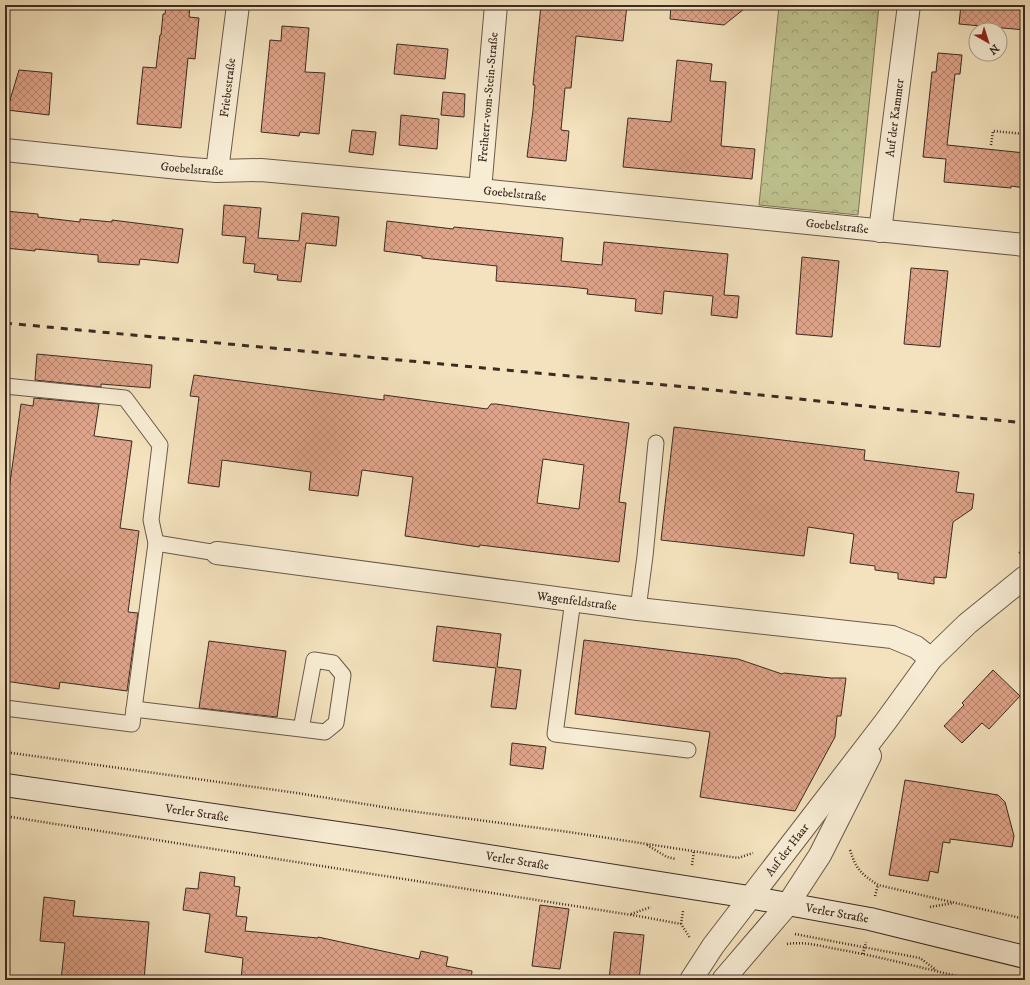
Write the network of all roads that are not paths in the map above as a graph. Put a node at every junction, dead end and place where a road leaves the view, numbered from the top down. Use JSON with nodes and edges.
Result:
{"nodes":[{"id":1,"x":238,"y":5,"type":"edge"},
{"id":2,"x":496,"y":5,"type":"edge"},
{"id":3,"x":909,"y":5,"type":"edge"},
{"id":4,"x":5,"y":150,"type":"edge"},
{"id":5,"x":218,"y":171,"type":"junction"},
{"id":6,"x":480,"y":190,"type":"junction"},
{"id":7,"x":880,"y":231,"type":"junction"},
{"id":8,"x":1025,"y":245,"type":"edge"},
{"id":9,"x":5,"y":386,"type":"edge"},
{"id":10,"x":656,"y":443,"type":"dead end"},
{"id":11,"x":156,"y":543,"type":"junction"},
{"id":12,"x":217,"y":553,"type":"joint"},
{"id":13,"x":1025,"y":576,"type":"edge"},
{"id":14,"x":573,"y":600,"type":"junction"},
{"id":15,"x":638,"y":609,"type":"junction"},
{"id":16,"x":931,"y":658,"type":"junction"},
{"id":17,"x":5,"y":708,"type":"edge"},
{"id":18,"x":134,"y":709,"type":"junction"},
{"id":19,"x":886,"y":721,"type":"junction"},
{"id":20,"x":301,"y":729,"type":"junction"},
{"id":21,"x":688,"y":750,"type":"dead end"},
{"id":22,"x":5,"y":785,"type":"edge"},
{"id":23,"x":749,"y":897,"type":"junction"},
{"id":24,"x":788,"y":904,"type":"junction"},
{"id":25,"x":1025,"y":957,"type":"edge"},
{"id":26,"x":693,"y":977,"type":"edge"},
{"id":27,"x":718,"y":980,"type":"edge"},
{"id":28,"x":723,"y":980,"type":"edge"}],
"edges":[{"from":1,"to":5,"type":"street","name":"Friebestraße"},
{"from":2,"to":6,"type":"street","name":"Freiherr-vom-Stein-Straße"},
{"from":3,"to":7,"type":"street","name":"Auf der Kammer"},
{"from":4,"to":5,"type":"street","name":"Goebelstraße"},
{"from":5,"to":6,"type":"street","name":"Goebelstraße"},
{"from":6,"to":7,"type":"street","name":"Goebelstraße"},
{"from":7,"to":8,"type":"street","name":"Goebelstraße"},
{"from":9,"to":11,"type":"lane"},
{"from":10,"to":15,"type":"lane"},
{"from":11,"to":12,"type":"lane"},
{"from":11,"to":18,"type":"lane"},
{"from":12,"to":14,"type":"street","name":"Wagenfeldstraße"},
{"from":13,"to":16,"type":"street","name":"Auf der Haar"},
{"from":14,"to":15,"type":"street","name":"Wagenfeldstraße"},
{"from":14,"to":21,"type":"lane"},
{"from":15,"to":16,"type":"street","name":"Wagenfeldstraße"},
{"from":16,"to":19,"type":"street","name":"Auf der Haar"},
{"from":17,"to":18,"type":"lane"},
{"from":18,"to":20,"type":"lane"},
{"from":19,"to":23,"type":"street","name":"Auf der Haar"},
{"from":19,"to":24,"type":"street","name":"Auf der Haar"},
{"from":20,"to":20,"type":"lane"},
{"from":22,"to":23,"type":"street","name":"Verler Straße"},
{"from":23,"to":24,"type":"street","name":"Verler Straße"},
{"from":23,"to":26,"type":"street","name":"Auf der Haar"},
{"from":24,"to":25,"type":"street","name":"Verler Straße"},
{"from":24,"to":28,"type":"street","name":"Auf der Haar"},
{"from":26,"to":27,"type":"street"}]}
